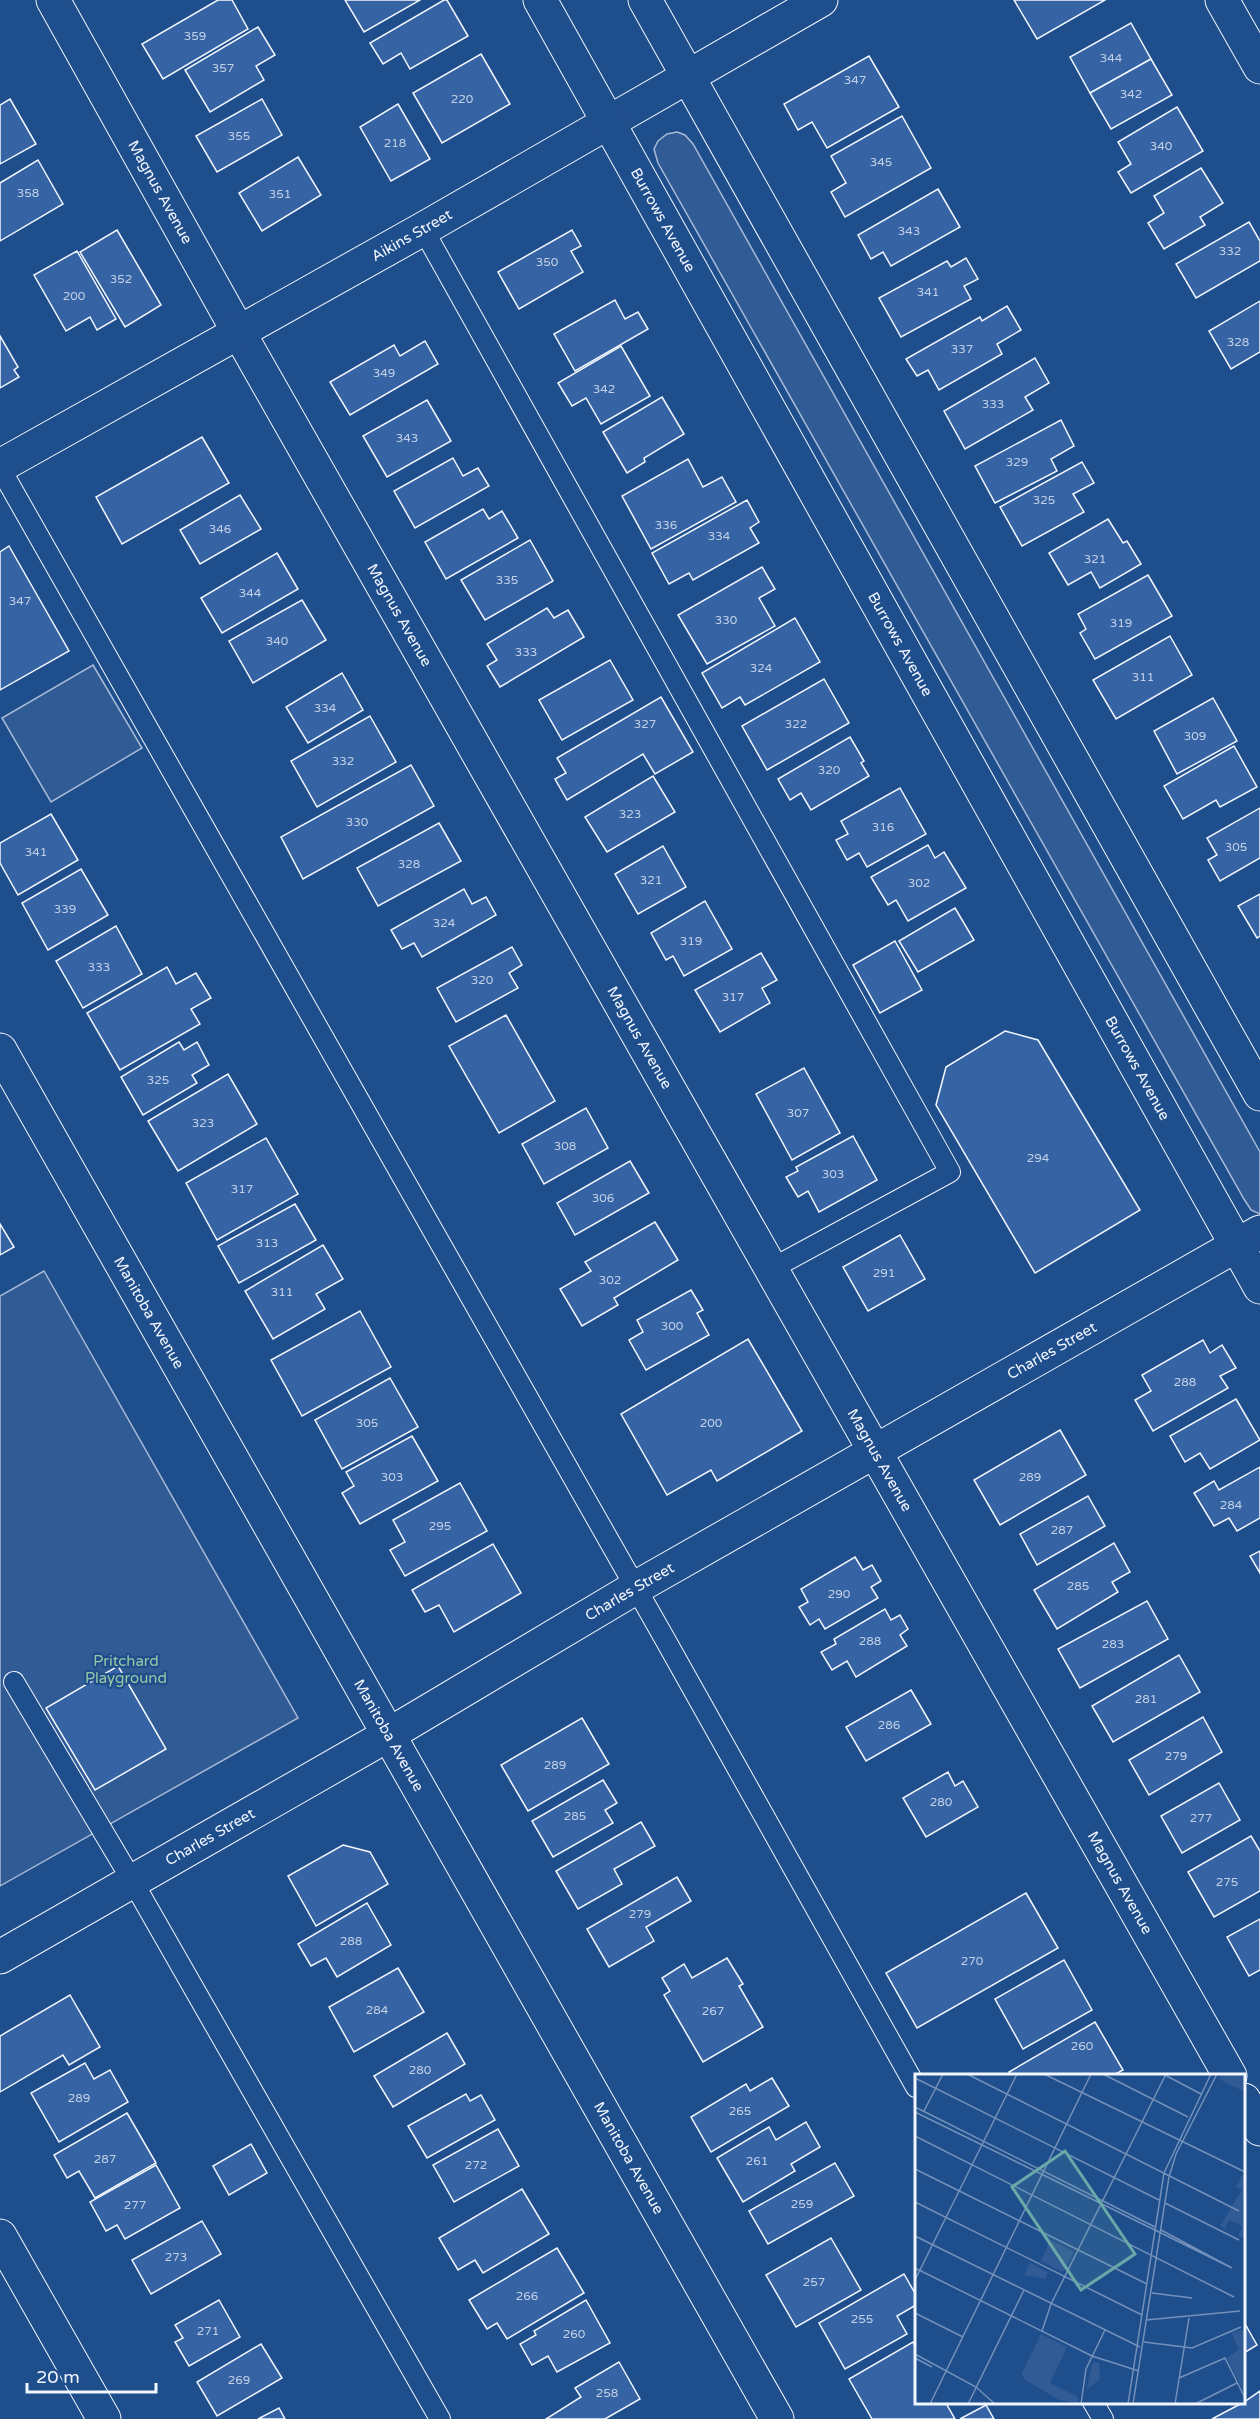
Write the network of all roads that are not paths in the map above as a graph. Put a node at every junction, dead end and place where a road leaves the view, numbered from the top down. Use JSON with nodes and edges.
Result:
{"nodes":[{"id":1,"x":53,"y":0,"type":"edge"},
{"id":2,"x":540,"y":0,"type":"edge"},
{"id":3,"x":645,"y":0,"type":"edge"},
{"id":4,"x":821,"y":0,"type":"edge"},
{"id":5,"x":1222,"y":0,"type":"edge"},
{"id":6,"x":1260,"y":66,"type":"edge"},
{"id":7,"x":687,"y":75,"type":"junction"},
{"id":8,"x":608,"y":122,"type":"junction"},
{"id":9,"x":423,"y":229,"type":"junction"},
{"id":10,"x":238,"y":331,"type":"junction"},
{"id":11,"x":0,"y":467,"type":"edge"},
{"id":12,"x":0,"y":1050,"type":"edge"},
{"id":13,"x":1260,"y":1094,"type":"edge"},
{"id":14,"x":1248,"y":1238,"type":"edge"},
{"id":15,"x":771,"y":1269,"type":"junction"},
{"id":16,"x":1260,"y":1287,"type":"edge"},
{"id":17,"x":874,"y":1452,"type":"junction"},
{"id":18,"x":635,"y":1588,"type":"junction"},
{"id":19,"x":14,"y":1682,"type":"dead end"},
{"id":20,"x":388,"y":1735,"type":"junction"},
{"id":21,"x":133,"y":1882,"type":"junction"},
{"id":22,"x":0,"y":1957,"type":"edge"},
{"id":23,"x":1229,"y":2074,"type":"edge"},
{"id":24,"x":915,"y":2085,"type":"edge"},
{"id":25,"x":1245,"y":2102,"type":"edge"},
{"id":26,"x":1260,"y":2129,"type":"edge"},
{"id":27,"x":0,"y":2236,"type":"edge"},
{"id":28,"x":1094,"y":2404,"type":"edge"},
{"id":29,"x":104,"y":2419,"type":"edge"},
{"id":30,"x":440,"y":2419,"type":"edge"},
{"id":31,"x":777,"y":2419,"type":"edge"},
{"id":32,"x":1103,"y":2419,"type":"edge"}],
"edges":[{"from":1,"to":10,"type":"street","name":"Magnus Avenue"},
{"from":2,"to":8,"type":"street","name":"Burrows Avenue"},
{"from":3,"to":7,"type":"street"},
{"from":4,"to":7,"type":"street","name":"Aikins Street"},
{"from":5,"to":6,"type":"street"},
{"from":7,"to":8,"type":"street","name":"Aikins Street"},
{"from":7,"to":13,"type":"street"},
{"from":8,"to":9,"type":"street","name":"Aikins Street"},
{"from":8,"to":14,"type":"street","name":"Burrows Avenue"},
{"from":9,"to":10,"type":"street","name":"Aikins Street"},
{"from":9,"to":15,"type":"lane"},
{"from":10,"to":11,"type":"street","name":"Aikins Street"},
{"from":10,"to":15,"type":"street","name":"Magnus Avenue"},
{"from":11,"to":18,"type":"lane"},
{"from":12,"to":20,"type":"street","name":"Manitoba Avenue"},
{"from":14,"to":16,"type":"street","name":"Burrows Avenue"},
{"from":14,"to":17,"type":"street","name":"Charles Street"},
{"from":15,"to":17,"type":"street","name":"Magnus Avenue"},
{"from":17,"to":18,"type":"street","name":"Charles Street"},
{"from":17,"to":23,"type":"street","name":"Magnus Avenue"},
{"from":18,"to":20,"type":"street","name":"Charles Street"},
{"from":18,"to":24,"type":"lane"},
{"from":19,"to":21,"type":"lane"},
{"from":20,"to":21,"type":"street","name":"Charles Street"},
{"from":20,"to":31,"type":"street","name":"Manitoba Avenue"},
{"from":21,"to":22,"type":"street","name":"Charles Street"},
{"from":21,"to":30,"type":"lane"},
{"from":25,"to":26,"type":"street"},
{"from":27,"to":29,"type":"street"},
{"from":28,"to":32,"type":"lane"}]}
